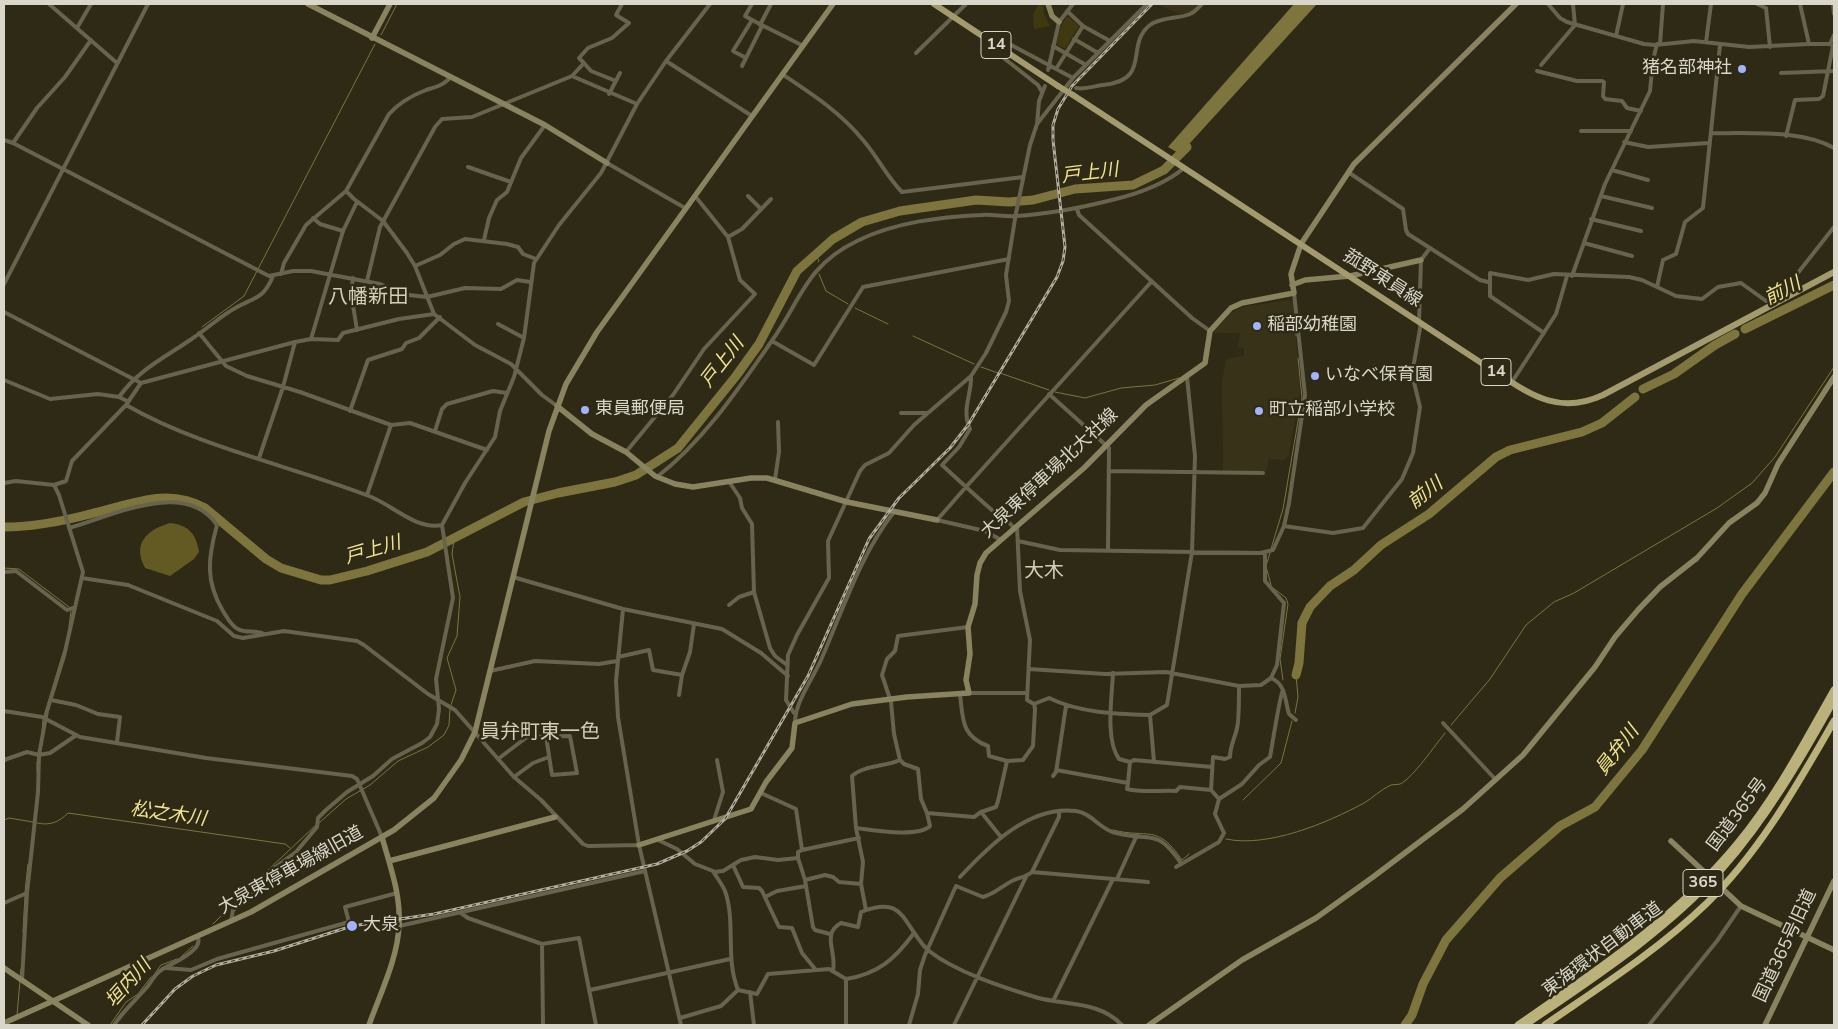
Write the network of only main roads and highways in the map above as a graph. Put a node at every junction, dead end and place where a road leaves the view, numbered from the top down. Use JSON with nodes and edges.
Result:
{"nodes":[{"id":1,"x":939,"y":5,"type":"edge"},
{"id":2,"x":1834,"y":272,"type":"edge"},
{"id":3,"x":1834,"y":690,"type":"edge"},
{"id":4,"x":1834,"y":700,"type":"edge"},
{"id":5,"x":1834,"y":721,"type":"edge"},
{"id":6,"x":1518,"y":1025,"type":"edge"},
{"id":7,"x":1525,"y":1025,"type":"edge"},
{"id":8,"x":1544,"y":1025,"type":"edge"}],
"edges":[{"from":1,"to":2,"type":"main road","name":"菰野東員線","number":"14","bridge":true},
{"from":3,"to":6,"type":"highway","name":"国道365号","number":"365"},
{"from":4,"to":7,"type":"highway","name":"東海環状自動車道","bridge":true},
{"from":5,"to":8,"type":"highway","name":"国道365号","number":"365"}]}
